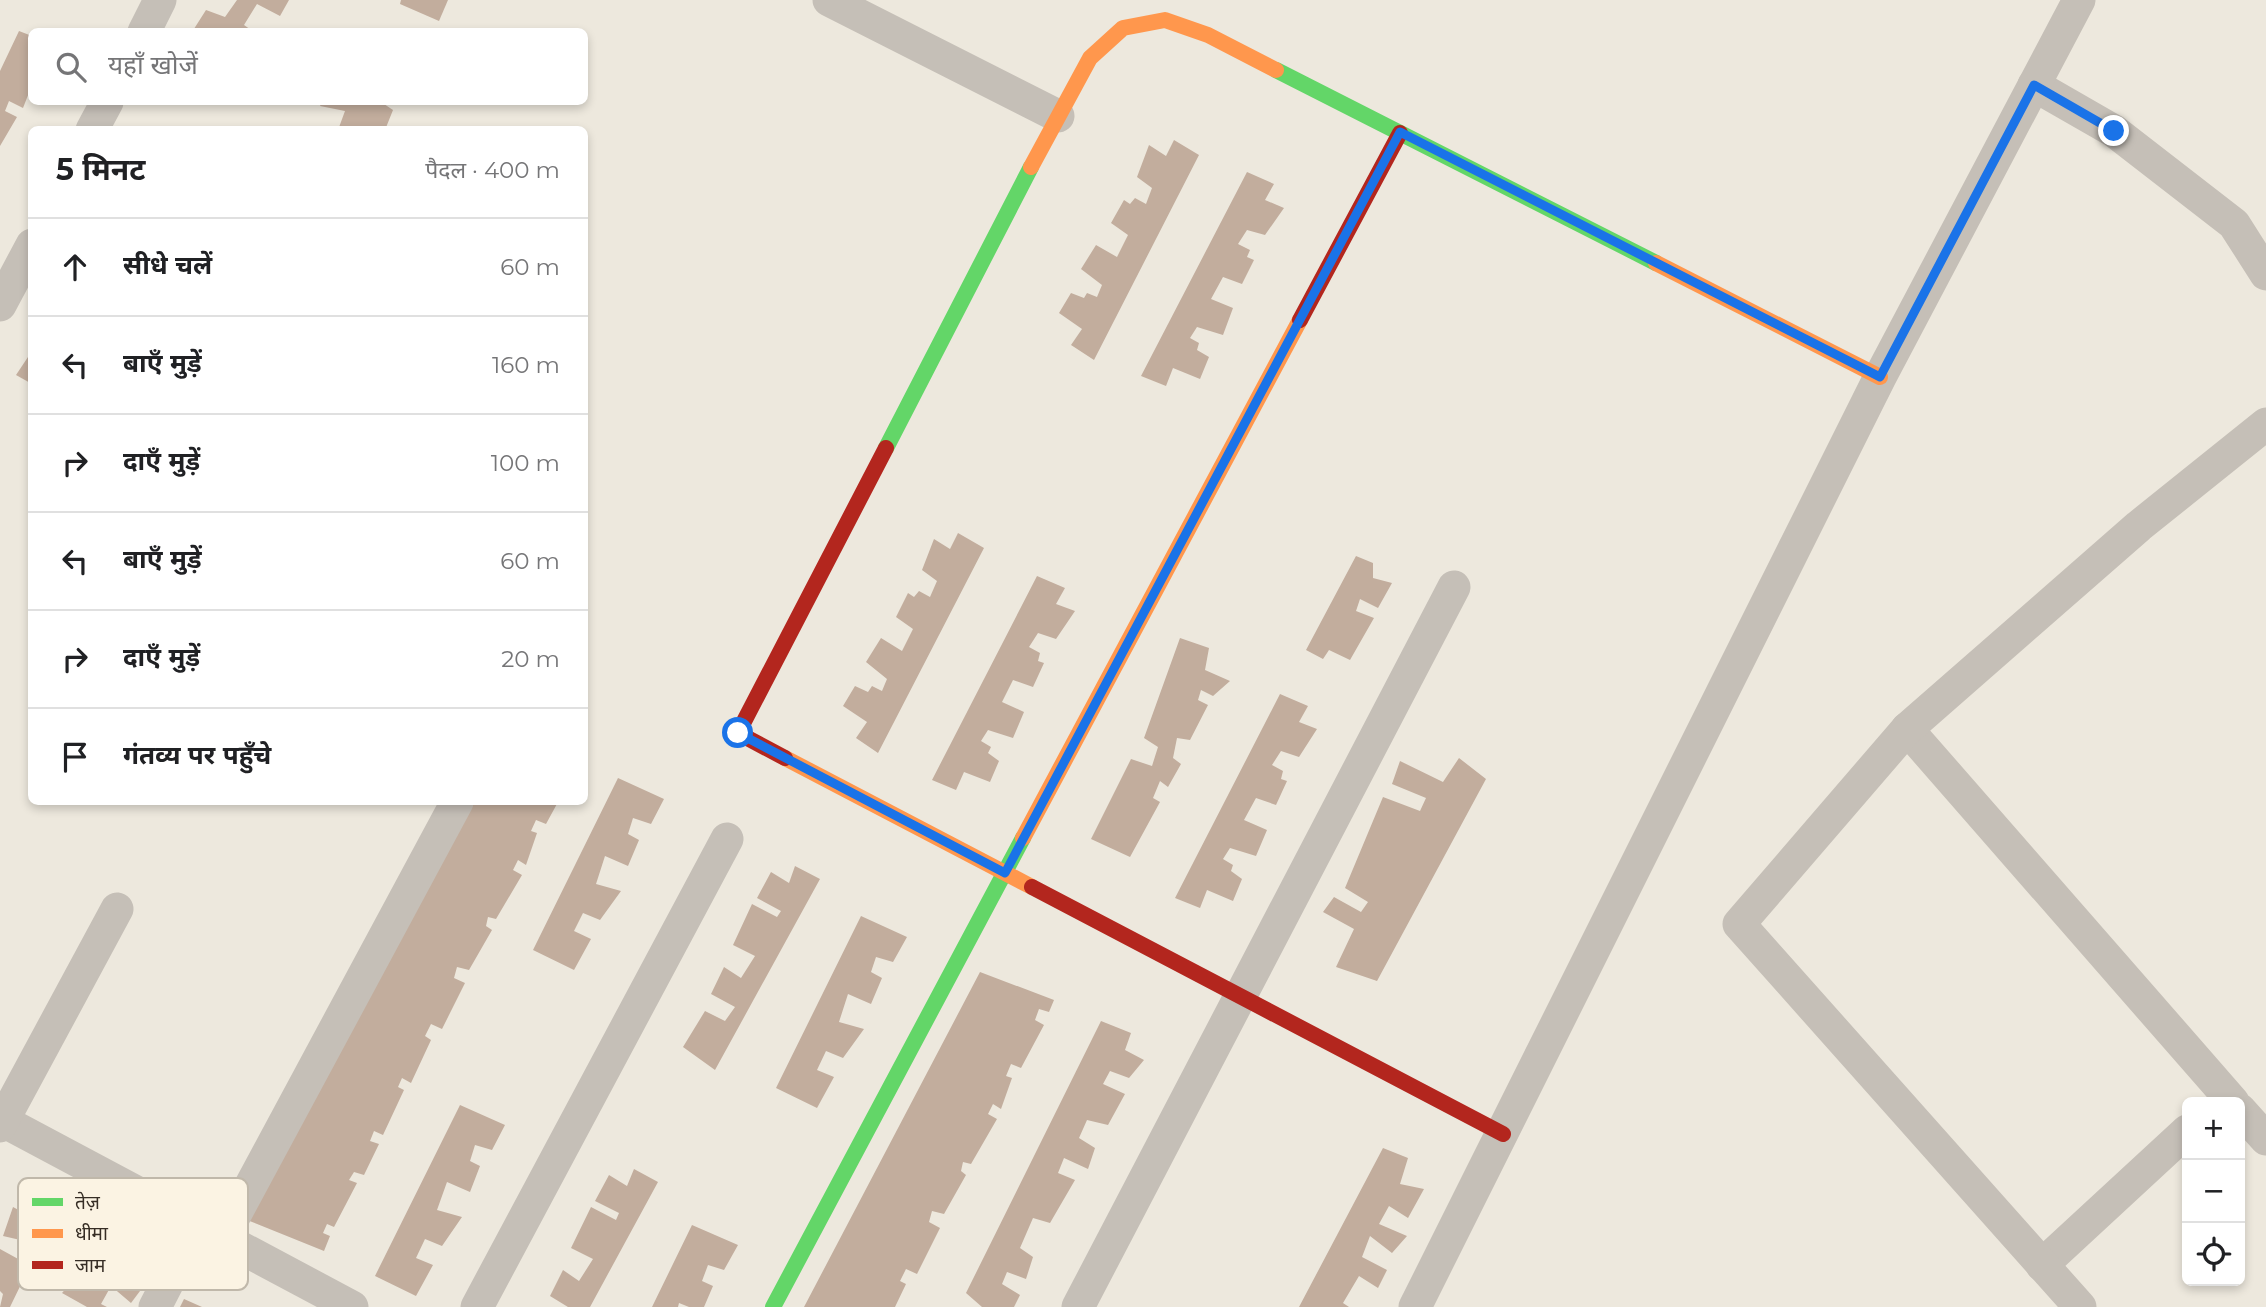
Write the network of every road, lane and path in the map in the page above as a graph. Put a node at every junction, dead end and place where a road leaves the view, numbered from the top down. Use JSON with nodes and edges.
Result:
{"nodes":[{"id":1,"x":160,"y":0,"type":"edge"},
{"id":2,"x":830,"y":0,"type":"edge"},
{"id":3,"x":2079,"y":0,"type":"edge"},
{"id":4,"x":146,"y":28,"type":"edge"},
{"id":5,"x":2034,"y":85,"type":"junction"},
{"id":6,"x":105,"y":105,"type":"edge"},
{"id":7,"x":1058,"y":116,"type":"junction"},
{"id":8,"x":94,"y":126,"type":"edge"},
{"id":9,"x":1400,"y":132,"type":"junction"},
{"id":10,"x":28,"y":252,"type":"edge"},
{"id":11,"x":2266,"y":274,"type":"edge"},
{"id":12,"x":0,"y":305,"type":"edge"},
{"id":13,"x":1880,"y":377,"type":"junction"},
{"id":14,"x":2266,"y":424,"type":"edge"},
{"id":15,"x":1454,"y":587,"type":"dead end"},
{"id":16,"x":1908,"y":729,"type":"junction"},
{"id":17,"x":455,"y":805,"type":"edge"},
{"id":18,"x":727,"y":839,"type":"dead end"},
{"id":19,"x":1005,"y":873,"type":"junction"},
{"id":20,"x":117,"y":909,"type":"dead end"},
{"id":21,"x":1240,"y":996,"type":"junction"},
{"id":22,"x":2225,"y":1097,"type":"edge"},
{"id":23,"x":2245,"y":1118,"type":"edge"},
{"id":24,"x":1,"y":1123,"type":"edge"},
{"id":25,"x":1503,"y":1134,"type":"junction"},
{"id":26,"x":2182,"y":1136,"type":"edge"},
{"id":27,"x":2266,"y":1139,"type":"edge"},
{"id":28,"x":106,"y":1178,"type":"edge"},
{"id":29,"x":248,"y":1191,"type":"edge"},
{"id":30,"x":248,"y":1253,"type":"edge"},
{"id":31,"x":2042,"y":1265,"type":"junction"},
{"id":32,"x":352,"y":1307,"type":"edge"},
{"id":33,"x":477,"y":1307,"type":"edge"},
{"id":34,"x":773,"y":1307,"type":"edge"},
{"id":35,"x":1078,"y":1307,"type":"edge"},
{"id":36,"x":1415,"y":1307,"type":"edge"},
{"id":37,"x":2080,"y":1307,"type":"edge"}],
"edges":[{"from":1,"to":4,"type":"street"},
{"from":2,"to":7,"type":"street"},
{"from":3,"to":5,"type":"street"},
{"from":5,"to":11,"type":"street"},
{"from":5,"to":13,"type":"street"},
{"from":6,"to":8,"type":"street"},
{"from":7,"to":9,"type":"street"},
{"from":7,"to":19,"type":"street"},
{"from":9,"to":13,"type":"street"},
{"from":9,"to":19,"type":"street"},
{"from":10,"to":12,"type":"street"},
{"from":13,"to":25,"type":"street"},
{"from":14,"to":16,"type":"street"},
{"from":15,"to":21,"type":"street"},
{"from":16,"to":22,"type":"street"},
{"from":16,"to":31,"type":"street"},
{"from":17,"to":29,"type":"street"},
{"from":18,"to":33,"type":"street"},
{"from":19,"to":21,"type":"street"},
{"from":19,"to":34,"type":"street"},
{"from":20,"to":24,"type":"street"},
{"from":21,"to":25,"type":"street"},
{"from":21,"to":35,"type":"street"},
{"from":23,"to":27,"type":"street"},
{"from":24,"to":28,"type":"street"},
{"from":25,"to":36,"type":"street"},
{"from":26,"to":31,"type":"street"},
{"from":30,"to":32,"type":"street"},
{"from":31,"to":37,"type":"street"}]}
